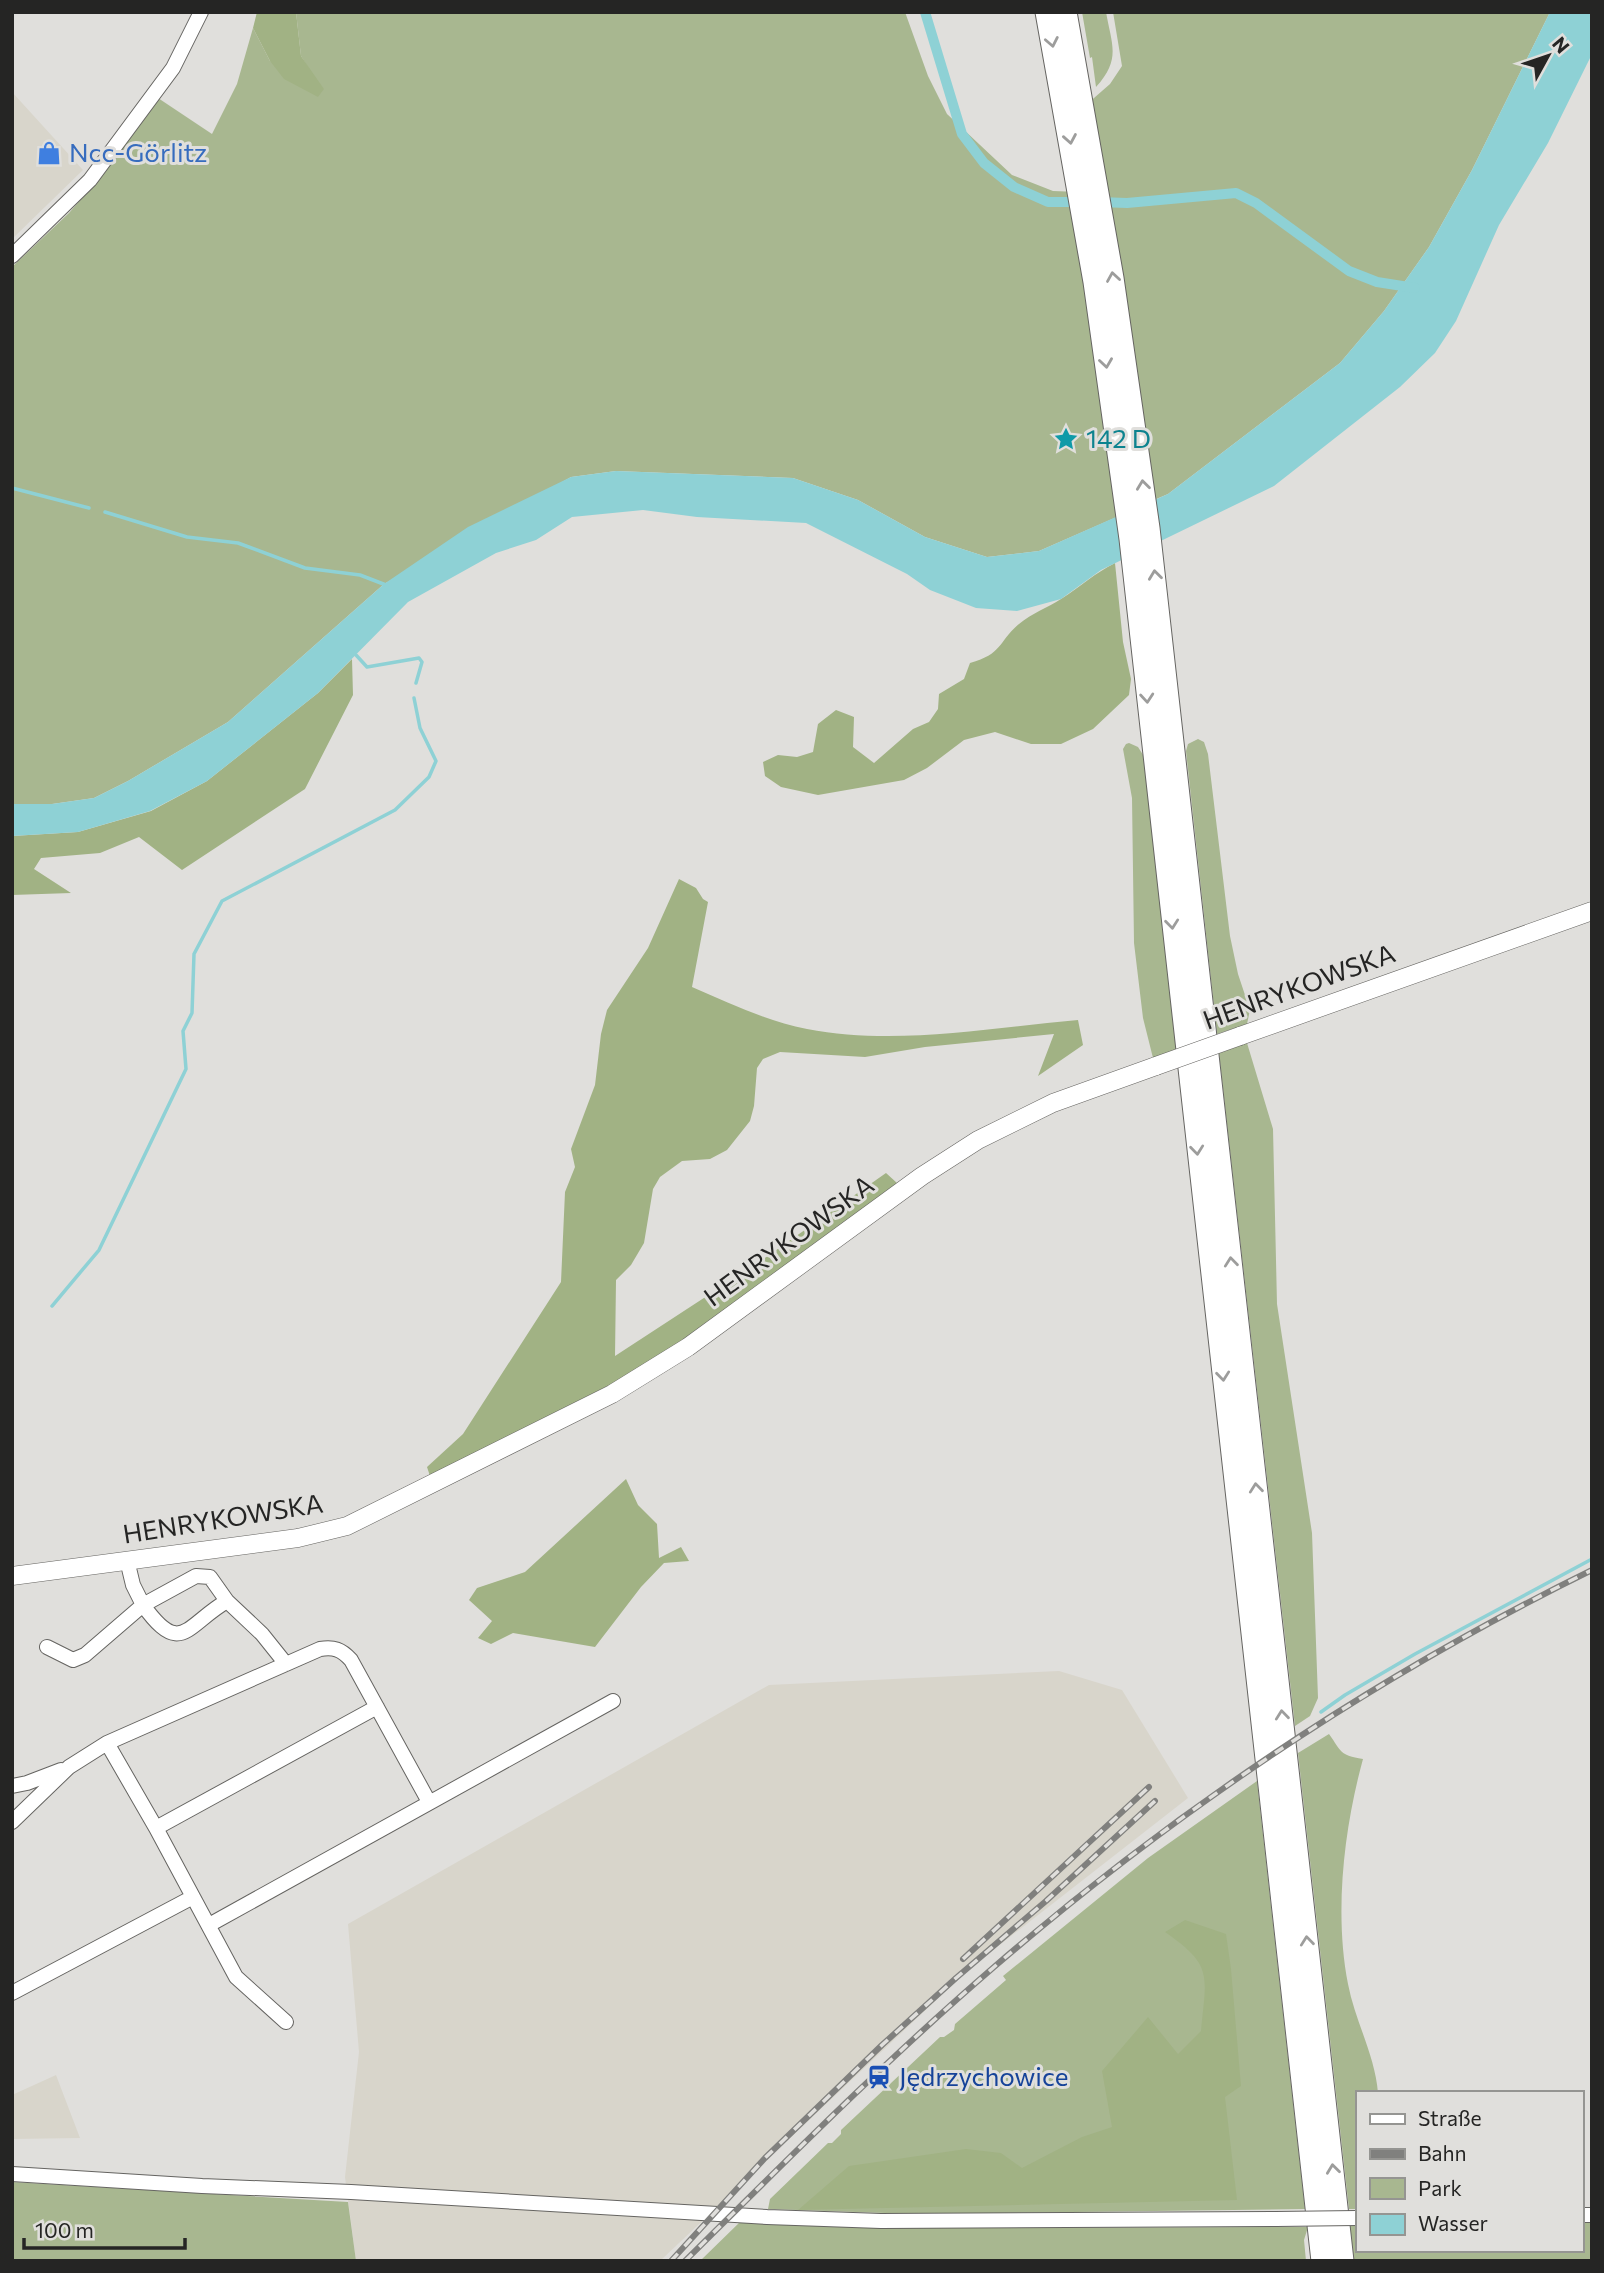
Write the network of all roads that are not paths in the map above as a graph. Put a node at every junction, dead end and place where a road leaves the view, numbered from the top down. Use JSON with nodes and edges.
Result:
{"nodes":[{"id":1,"x":201,"y":12,"type":"edge"},
{"id":2,"x":1046,"y":12,"type":"edge"},
{"id":3,"x":1066,"y":12,"type":"edge"},
{"id":4,"x":1067,"y":67,"type":"junction"},
{"id":5,"x":12,"y":256,"type":"edge"},
{"id":6,"x":1150,"y":626,"type":"junction"},
{"id":7,"x":1592,"y":911,"type":"edge"},
{"id":8,"x":127,"y":1560,"type":"junction"},
{"id":9,"x":12,"y":1576,"type":"edge"},
{"id":10,"x":227,"y":1601,"type":"junction"},
{"id":11,"x":143,"y":1605,"type":"junction"},
{"id":12,"x":47,"y":1647,"type":"dead end"},
{"id":13,"x":286,"y":1664,"type":"junction"},
{"id":14,"x":612,"y":1701,"type":"dead end"},
{"id":15,"x":377,"y":1707,"type":"junction"},
{"id":16,"x":107,"y":1743,"type":"junction"},
{"id":17,"x":69,"y":1767,"type":"junction"},
{"id":18,"x":12,"y":1786,"type":"edge"},
{"id":19,"x":429,"y":1802,"type":"junction"},
{"id":20,"x":12,"y":1822,"type":"edge"},
{"id":21,"x":156,"y":1828,"type":"junction"},
{"id":22,"x":193,"y":1897,"type":"junction"},
{"id":23,"x":209,"y":1925,"type":"junction"},
{"id":24,"x":12,"y":1993,"type":"edge"},
{"id":25,"x":286,"y":2022,"type":"dead end"},
{"id":26,"x":12,"y":2174,"type":"edge"},
{"id":27,"x":1356,"y":2218,"type":"edge"},
{"id":28,"x":1322,"y":2261,"type":"edge"},
{"id":29,"x":1343,"y":2261,"type":"edge"}],
"edges":[{"from":1,"to":5,"type":"street"},
{"from":2,"to":4,"type":"highway","one_way":true},
{"from":3,"to":4,"type":"highway"},
{"from":4,"to":6,"type":"highway"},
{"from":6,"to":28,"type":"highway","one_way":true},
{"from":29,"to":6,"type":"highway","one_way":true},
{"from":7,"to":8,"type":"main road","name":"HENRYKOWSKA","bridge":true},
{"from":8,"to":9,"type":"main road","name":"HENRYKOWSKA"},
{"from":8,"to":11,"type":"street"},
{"from":10,"to":11,"type":"street"},
{"from":10,"to":11,"type":"street"},
{"from":10,"to":13,"type":"street"},
{"from":11,"to":12,"type":"street"},
{"from":13,"to":15,"type":"street"},
{"from":13,"to":16,"type":"street"},
{"from":14,"to":19,"type":"street"},
{"from":15,"to":19,"type":"street"},
{"from":15,"to":21,"type":"street"},
{"from":16,"to":17,"type":"street"},
{"from":16,"to":21,"type":"street"},
{"from":17,"to":18,"type":"street"},
{"from":17,"to":20,"type":"street"},
{"from":19,"to":23,"type":"street"},
{"from":21,"to":22,"type":"street"},
{"from":22,"to":23,"type":"street"},
{"from":22,"to":24,"type":"street"},
{"from":23,"to":25,"type":"street"},
{"from":26,"to":27,"type":"street","bridge":true}]}
